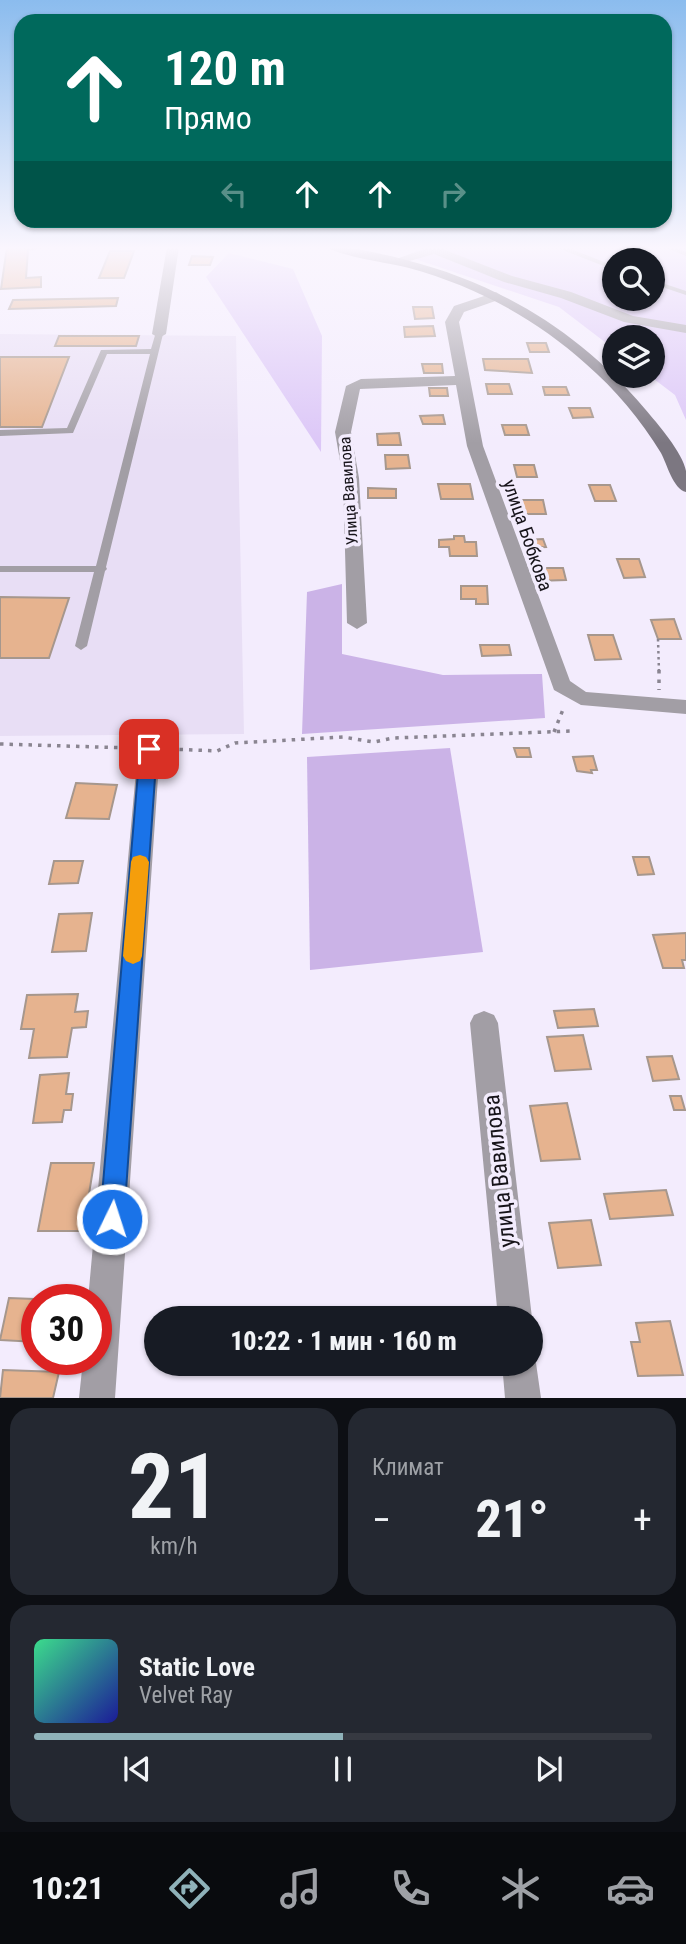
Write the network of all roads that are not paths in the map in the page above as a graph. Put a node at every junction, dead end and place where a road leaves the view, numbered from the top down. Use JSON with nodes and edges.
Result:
{"nodes":[{"id":1,"x":163,"y":312,"type":"edge"},
{"id":2,"x":457,"y":312,"type":"edge"},
{"id":3,"x":527,"y":312,"type":"edge"},
{"id":4,"x":613,"y":312,"type":"edge"},
{"id":5,"x":686,"y":329,"type":"edge"},
{"id":6,"x":159,"y":334,"type":"joint"},
{"id":7,"x":153,"y":351,"type":"junction"},
{"id":8,"x":463,"y":380,"type":"junction"},
{"id":9,"x":0,"y":433,"type":"edge"},
{"id":10,"x":686,"y":487,"type":"edge"},
{"id":11,"x":0,"y":569,"type":"edge"},
{"id":12,"x":102,"y":569,"type":"junction"},
{"id":13,"x":357,"y":623,"type":"dead end"},
{"id":14,"x":81,"y":646,"type":"dead end"},
{"id":15,"x":686,"y":707,"type":"edge"},
{"id":16,"x":149,"y":749,"type":"road end"},
{"id":17,"x":484,"y":1023,"type":"dead end"},
{"id":18,"x":513,"y":1306,"type":"edge"},
{"id":19,"x":520,"y":1376,"type":"edge"},
{"id":20,"x":97,"y":1398,"type":"edge"},
{"id":21,"x":523,"y":1398,"type":"edge"}],
"edges":[{"from":1,"to":6,"type":"street"},
{"from":2,"to":8,"type":"street","name":"улица Бобкова"},
{"from":3,"to":10,"type":"street"},
{"from":4,"to":5,"type":"street"},
{"from":6,"to":7,"type":"lane"},
{"from":7,"to":9,"type":"lane"},
{"from":7,"to":12,"type":"lane"},
{"from":8,"to":13,"type":"street","name":"Улица Вавилова"},
{"from":8,"to":15,"type":"street","name":"улица Бобкова"},
{"from":11,"to":12,"type":"lane"},
{"from":12,"to":14,"type":"lane"},
{"from":16,"to":20,"type":"street"},
{"from":17,"to":18,"type":"street","name":"улица Вавилова"},
{"from":19,"to":21,"type":"street"}]}
